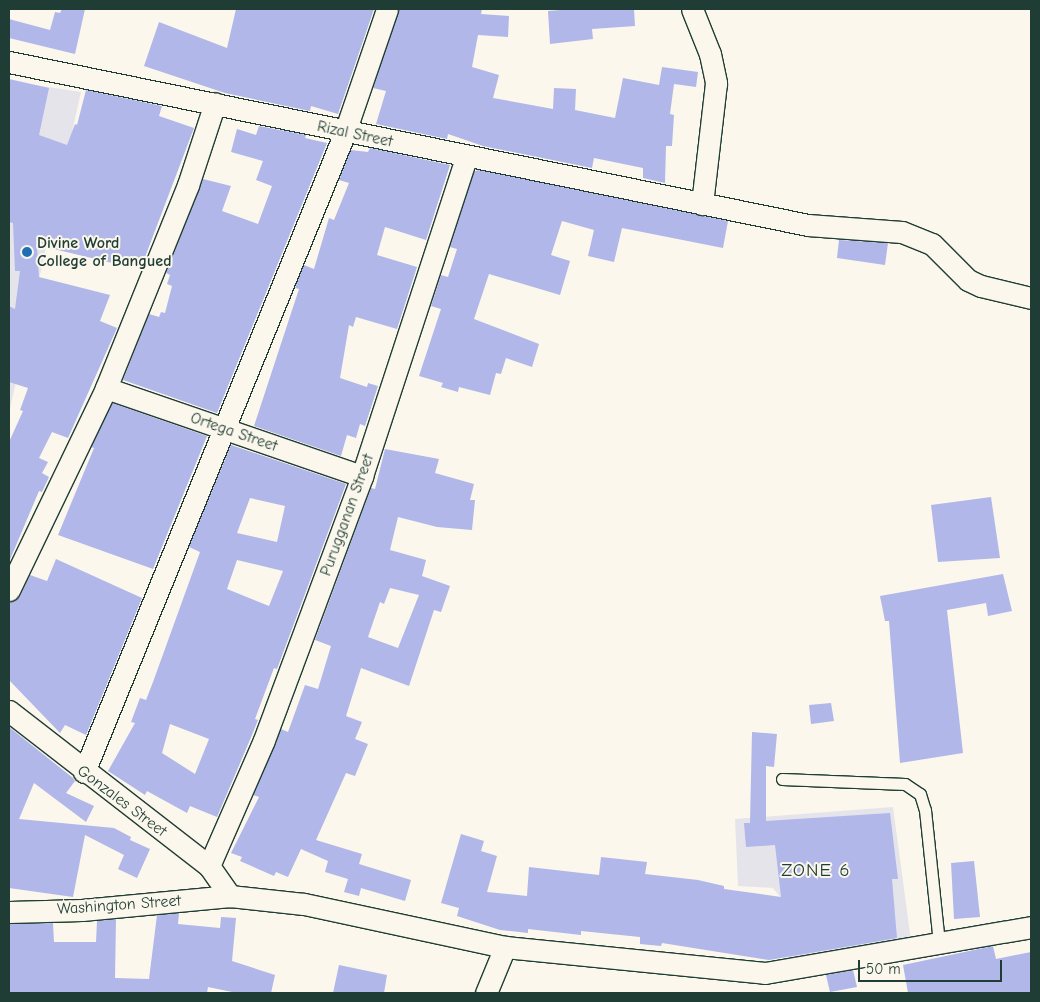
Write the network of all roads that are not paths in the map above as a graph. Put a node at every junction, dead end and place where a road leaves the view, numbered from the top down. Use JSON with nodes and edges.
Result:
{"nodes":[{"id":1,"x":387,"y":9,"type":"edge"},
{"id":2,"x":692,"y":9,"type":"edge"},
{"id":3,"x":9,"y":62,"type":"edge"},
{"id":4,"x":215,"y":103,"type":"junction"},
{"id":5,"x":345,"y":132,"type":"junction"},
{"id":6,"x":466,"y":157,"type":"junction"},
{"id":7,"x":702,"y":204,"type":"junction"},
{"id":8,"x":1031,"y":298,"type":"edge"},
{"id":9,"x":106,"y":388,"type":"junction"},
{"id":10,"x":224,"y":429,"type":"junction"},
{"id":11,"x":362,"y":476,"type":"junction"},
{"id":12,"x":9,"y":590,"type":"edge"},
{"id":13,"x":9,"y":711,"type":"edge"},
{"id":14,"x":84,"y":772,"type":"junction"},
{"id":15,"x":782,"y":779,"type":"dead end"},
{"id":16,"x":209,"y":866,"type":"junction"},
{"id":17,"x":230,"y":896,"type":"junction"},
{"id":18,"x":9,"y":912,"type":"edge"},
{"id":19,"x":1031,"y":927,"type":"edge"},
{"id":20,"x":940,"y":943,"type":"junction"},
{"id":21,"x":505,"y":947,"type":"junction"},
{"id":22,"x":486,"y":993,"type":"edge"}],
"edges":[{"from":1,"to":5,"type":"street"},
{"from":2,"to":7,"type":"street"},
{"from":3,"to":4,"type":"street","name":"Rizal Street"},
{"from":4,"to":5,"type":"street","name":"Rizal Street"},
{"from":4,"to":9,"type":"street"},
{"from":5,"to":6,"type":"street","name":"Rizal Street"},
{"from":5,"to":10,"type":"street"},
{"from":6,"to":7,"type":"street","name":"Rizal Street"},
{"from":6,"to":11,"type":"street","name":"Purugganan Street"},
{"from":7,"to":8,"type":"street","name":"Rizal Street"},
{"from":9,"to":10,"type":"street","name":"Ortega Street"},
{"from":9,"to":12,"type":"street"},
{"from":10,"to":11,"type":"street","name":"Ortega Street"},
{"from":10,"to":14,"type":"street"},
{"from":11,"to":16,"type":"street","name":"Purugganan Street"},
{"from":13,"to":14,"type":"street","name":"Gonzales Street"},
{"from":14,"to":16,"type":"street","name":"Gonzales Street"},
{"from":15,"to":20,"type":"lane"},
{"from":16,"to":17,"type":"street","name":"Gonzales Street"},
{"from":17,"to":18,"type":"street","name":"Washington Street"},
{"from":17,"to":21,"type":"street","name":"Washington Street"},
{"from":19,"to":20,"type":"street","name":"Washington Street"},
{"from":20,"to":21,"type":"street","name":"Washington Street"},
{"from":21,"to":22,"type":"street"}]}
